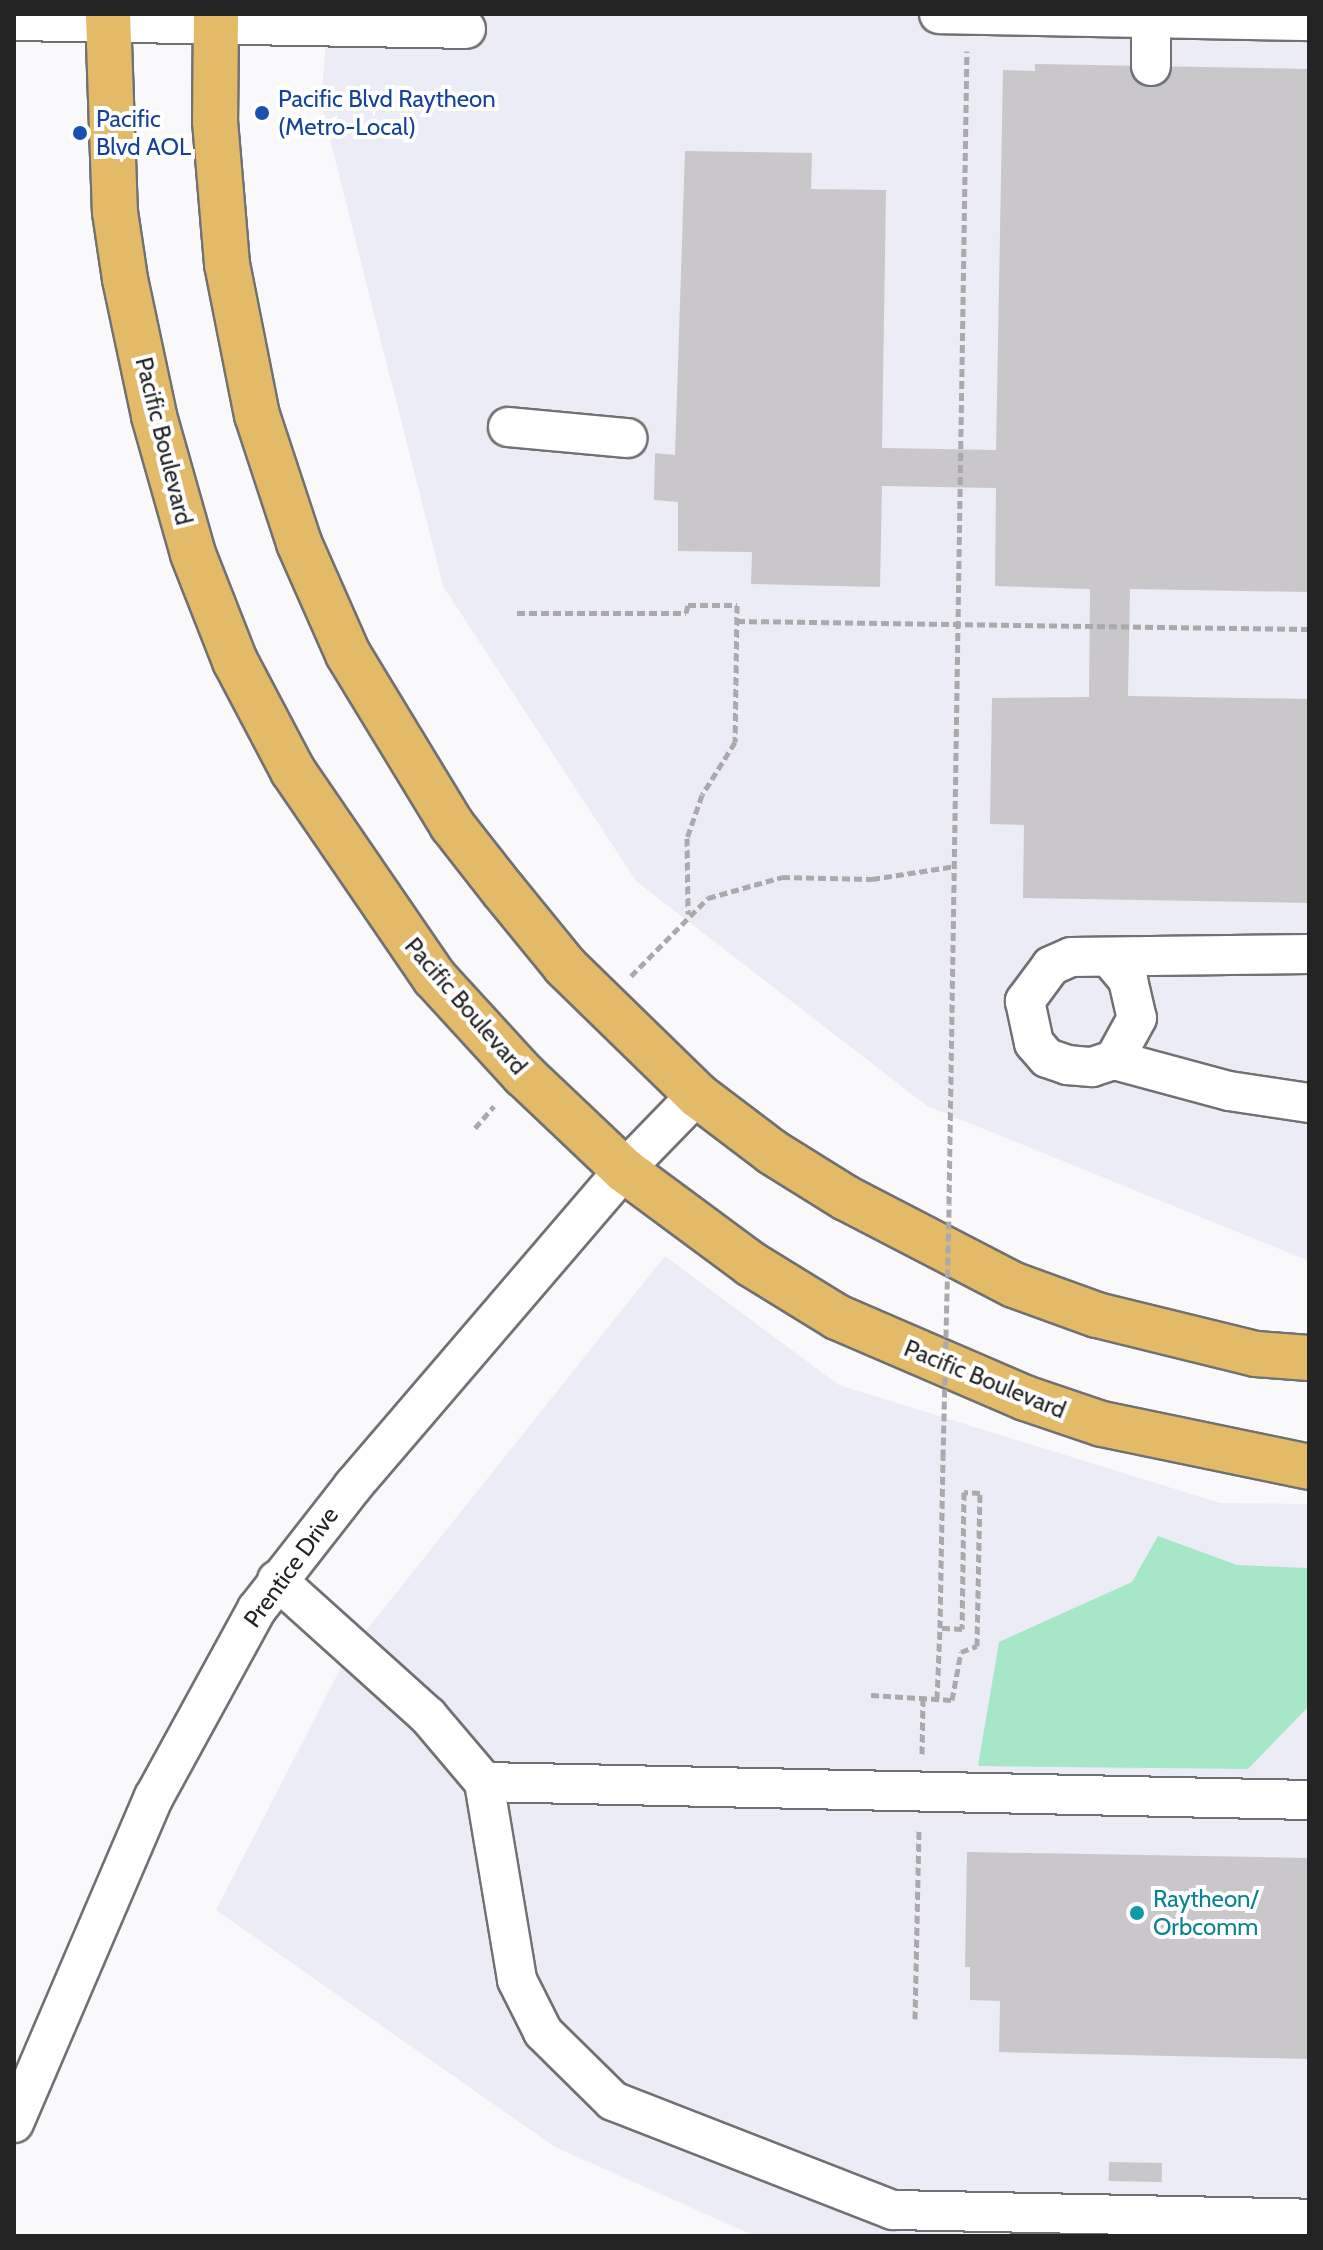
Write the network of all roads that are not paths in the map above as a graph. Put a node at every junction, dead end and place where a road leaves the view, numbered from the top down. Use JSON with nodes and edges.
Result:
{"nodes":[{"id":1,"x":939,"y":14,"type":"edge"},
{"id":2,"x":968,"y":15,"type":"edge"},
{"id":3,"x":1151,"y":18,"type":"junction"},
{"id":4,"x":108,"y":19,"type":"edge"},
{"id":5,"x":216,"y":20,"type":"edge"},
{"id":6,"x":14,"y":21,"type":"edge"},
{"id":7,"x":1309,"y":21,"type":"edge"},
{"id":8,"x":466,"y":29,"type":"dead end"},
{"id":9,"x":1151,"y":66,"type":"dead end"},
{"id":10,"x":508,"y":427,"type":"dead end"},
{"id":11,"x":627,"y":438,"type":"dead end"},
{"id":12,"x":1309,"y":954,"type":"edge"},
{"id":13,"x":1109,"y":957,"type":"junction"},
{"id":14,"x":1114,"y":1060,"type":"junction"},
{"id":15,"x":697,"y":1095,"type":"junction"},
{"id":16,"x":1309,"y":1103,"type":"edge"},
{"id":17,"x":624,"y":1170,"type":"junction"},
{"id":18,"x":1309,"y":1358,"type":"edge"},
{"id":19,"x":1309,"y":1467,"type":"edge"},
{"id":20,"x":277,"y":1580,"type":"junction"},
{"id":21,"x":484,"y":1782,"type":"junction"},
{"id":22,"x":1309,"y":1800,"type":"edge"},
{"id":23,"x":14,"y":2123,"type":"edge"},
{"id":24,"x":1309,"y":2219,"type":"edge"}],
"edges":[{"from":1,"to":2,"type":"street"},
{"from":2,"to":3,"type":"street"},
{"from":3,"to":7,"type":"street"},
{"from":3,"to":9,"type":"street"},
{"from":4,"to":5,"type":"street"},
{"from":4,"to":6,"type":"street"},
{"from":4,"to":17,"type":"main road","name":"Pacific Boulevard"},
{"from":5,"to":8,"type":"street"},
{"from":5,"to":15,"type":"main road"},
{"from":10,"to":11,"type":"street"},
{"from":12,"to":13,"type":"street"},
{"from":13,"to":14,"type":"street"},
{"from":13,"to":14,"type":"street"},
{"from":14,"to":16,"type":"street"},
{"from":15,"to":17,"type":"street","name":"Prentice Drive"},
{"from":15,"to":18,"type":"main road"},
{"from":17,"to":19,"type":"main road","name":"Pacific Boulevard"},
{"from":17,"to":20,"type":"street","name":"Prentice Drive"},
{"from":20,"to":21,"type":"street"},
{"from":20,"to":23,"type":"street","name":"Prentice Drive"},
{"from":21,"to":22,"type":"street"},
{"from":21,"to":24,"type":"street"}]}
